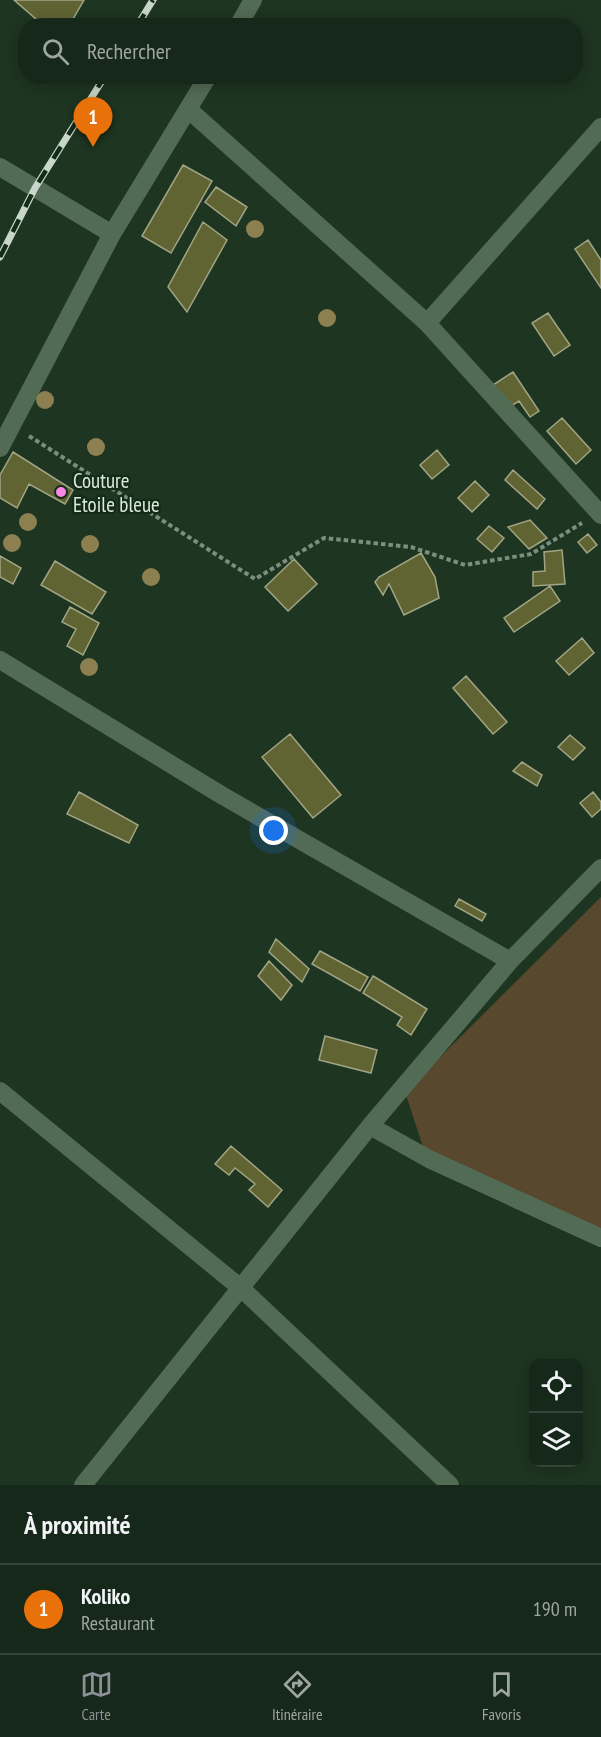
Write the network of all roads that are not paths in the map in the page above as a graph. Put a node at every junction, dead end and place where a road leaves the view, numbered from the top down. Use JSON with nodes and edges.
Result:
{"nodes":[{"id":1,"x":253,"y":0,"type":"edge"},
{"id":2,"x":243,"y":18,"type":"edge"},
{"id":3,"x":203,"y":84,"type":"edge"},
{"id":4,"x":188,"y":109,"type":"junction"},
{"id":5,"x":601,"y":127,"type":"edge"},
{"id":6,"x":0,"y":168,"type":"edge"},
{"id":7,"x":112,"y":234,"type":"junction"},
{"id":8,"x":427,"y":323,"type":"junction"},
{"id":9,"x":0,"y":448,"type":"edge"},
{"id":10,"x":600,"y":514,"type":"edge"},
{"id":11,"x":0,"y":660,"type":"edge"},
{"id":12,"x":601,"y":868,"type":"edge"},
{"id":13,"x":510,"y":961,"type":"junction"},
{"id":14,"x":0,"y":1091,"type":"edge"},
{"id":15,"x":370,"y":1126,"type":"junction"},
{"id":16,"x":601,"y":1238,"type":"edge"},
{"id":17,"x":242,"y":1289,"type":"junction"},
{"id":18,"x":83,"y":1485,"type":"edge"},
{"id":19,"x":450,"y":1485,"type":"edge"}],
"edges":[{"from":1,"to":2,"type":"street"},
{"from":3,"to":4,"type":"street"},
{"from":4,"to":7,"type":"street"},
{"from":4,"to":8,"type":"street"},
{"from":5,"to":8,"type":"street"},
{"from":6,"to":7,"type":"street"},
{"from":7,"to":9,"type":"street"},
{"from":8,"to":10,"type":"street"},
{"from":11,"to":13,"type":"street"},
{"from":12,"to":13,"type":"street"},
{"from":13,"to":15,"type":"street"},
{"from":14,"to":17,"type":"street"},
{"from":15,"to":16,"type":"street"},
{"from":15,"to":17,"type":"street"},
{"from":17,"to":18,"type":"street"},
{"from":17,"to":19,"type":"street"}]}
